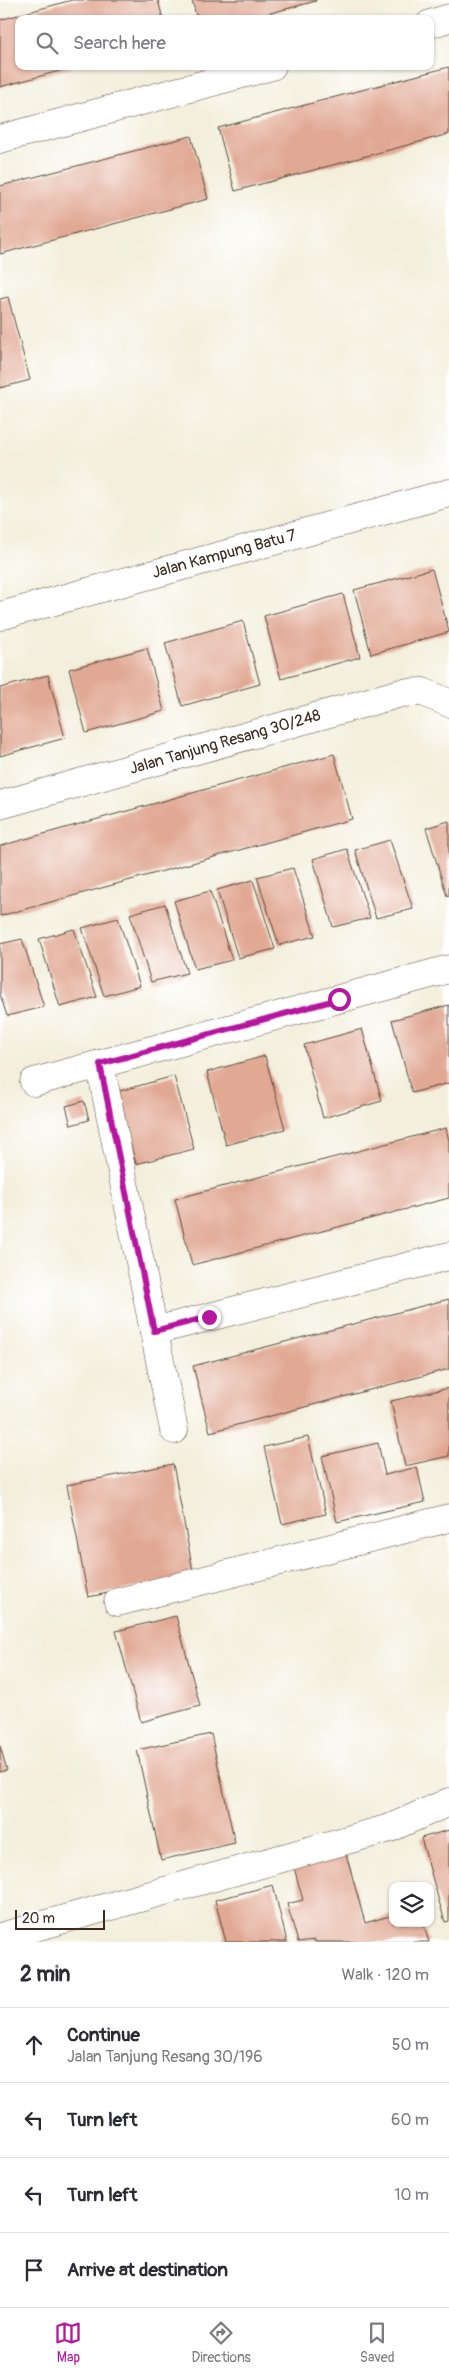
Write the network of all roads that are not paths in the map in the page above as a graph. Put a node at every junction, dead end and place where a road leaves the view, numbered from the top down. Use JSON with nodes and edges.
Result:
{"nodes":[{"id":1,"x":449,"y":18,"type":"edge"},
{"id":2,"x":434,"y":23,"type":"edge"},
{"id":3,"x":257,"y":70,"type":"edge"},
{"id":4,"x":0,"y":138,"type":"edge"},
{"id":5,"x":449,"y":493,"type":"edge"},
{"id":6,"x":0,"y":616,"type":"edge"},
{"id":7,"x":449,"y":703,"type":"edge"},
{"id":8,"x":0,"y":804,"type":"edge"},
{"id":9,"x":449,"y":969,"type":"edge"},
{"id":10,"x":100,"y":1064,"type":"junction"},
{"id":11,"x":34,"y":1082,"type":"dead end"},
{"id":12,"x":449,"y":1256,"type":"edge"},
{"id":13,"x":154,"y":1331,"type":"junction"},
{"id":14,"x":174,"y":1430,"type":"dead end"},
{"id":15,"x":449,"y":1518,"type":"edge"},
{"id":16,"x":118,"y":1602,"type":"dead end"},
{"id":17,"x":449,"y":1802,"type":"edge"},
{"id":18,"x":0,"y":1937,"type":"edge"}],
"edges":[{"from":1,"to":2,"type":"street"},
{"from":3,"to":4,"type":"street"},
{"from":5,"to":6,"type":"street","name":"Jalan Kampung Batu 7"},
{"from":7,"to":8,"type":"street","name":"Jalan Tanjung Resang 30/248"},
{"from":9,"to":10,"type":"street"},
{"from":10,"to":11,"type":"street"},
{"from":10,"to":13,"type":"street"},
{"from":12,"to":13,"type":"street"},
{"from":13,"to":14,"type":"street"},
{"from":15,"to":16,"type":"street"},
{"from":17,"to":18,"type":"street"}]}
